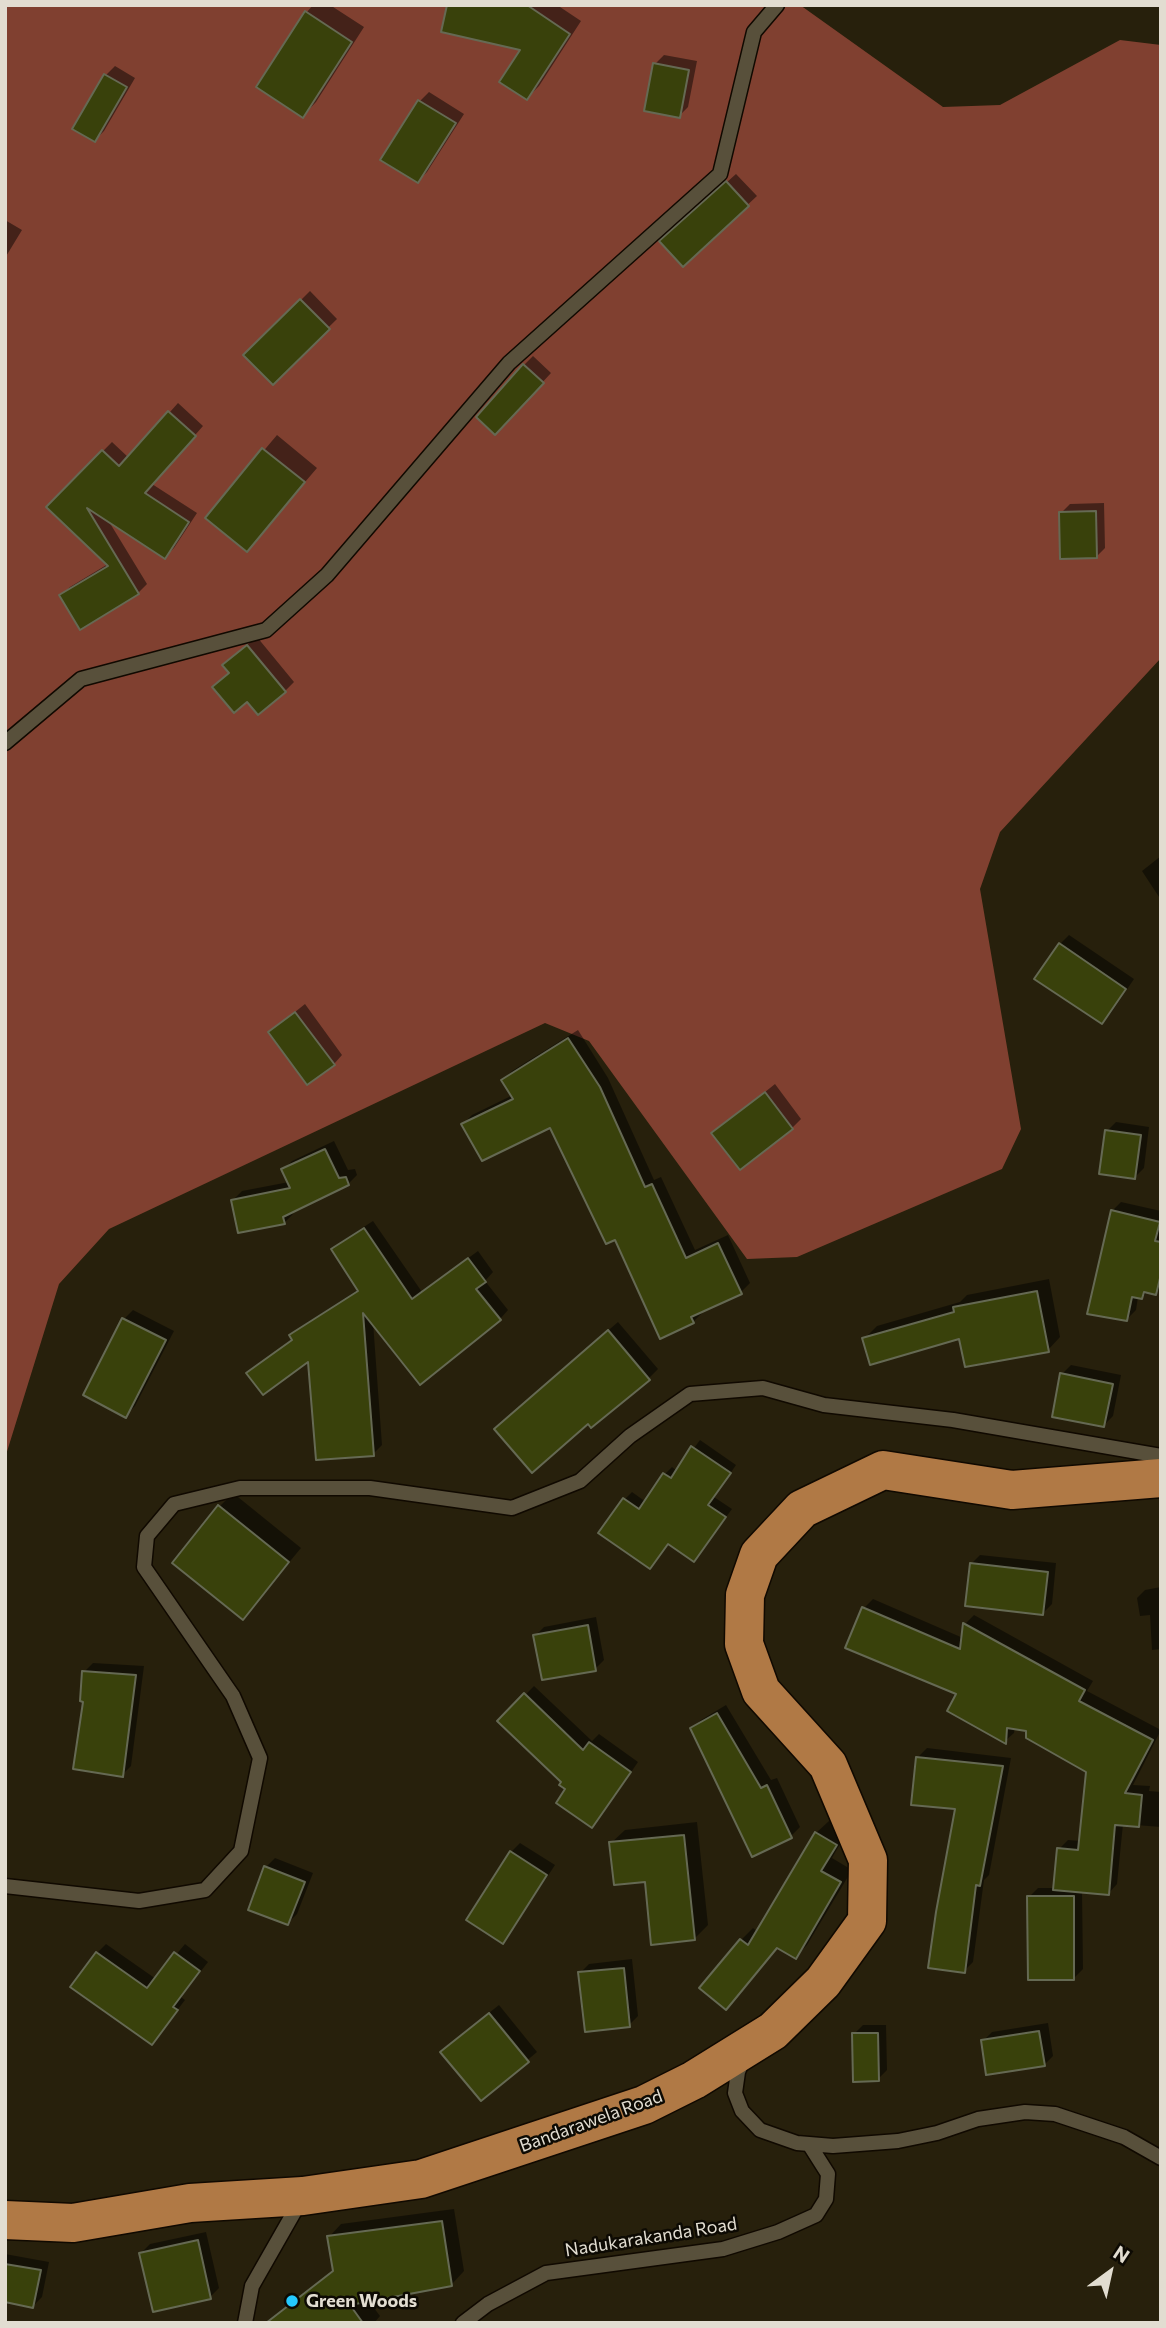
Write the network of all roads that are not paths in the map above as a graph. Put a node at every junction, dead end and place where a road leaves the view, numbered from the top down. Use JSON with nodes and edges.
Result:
{"nodes":[{"id":1,"x":777,"y":5,"type":"edge"},
{"id":2,"x":5,"y":743,"type":"edge"},
{"id":3,"x":1161,"y":1456,"type":"edge"},
{"id":4,"x":1161,"y":1478,"type":"edge"},
{"id":5,"x":5,"y":1886,"type":"edge"},
{"id":6,"x":750,"y":2045,"type":"junction"},
{"id":7,"x":808,"y":2144,"type":"junction"},
{"id":8,"x":1161,"y":2158,"type":"edge"},
{"id":9,"x":303,"y":2196,"type":"junction"},
{"id":10,"x":5,"y":2220,"type":"edge"},
{"id":11,"x":244,"y":2323,"type":"edge"},
{"id":12,"x":463,"y":2323,"type":"edge"}],
"edges":[{"from":1,"to":2,"type":"lane"},
{"from":3,"to":5,"type":"lane"},
{"from":4,"to":6,"type":"highway","name":"Bandarawela Road"},
{"from":6,"to":7,"type":"lane"},
{"from":6,"to":9,"type":"highway","name":"Bandarawela Road"},
{"from":7,"to":8,"type":"lane"},
{"from":7,"to":12,"type":"lane","name":"Nadukarakanda Road"},
{"from":9,"to":10,"type":"highway","name":"Bandarawela Road"},
{"from":9,"to":11,"type":"lane"}]}
